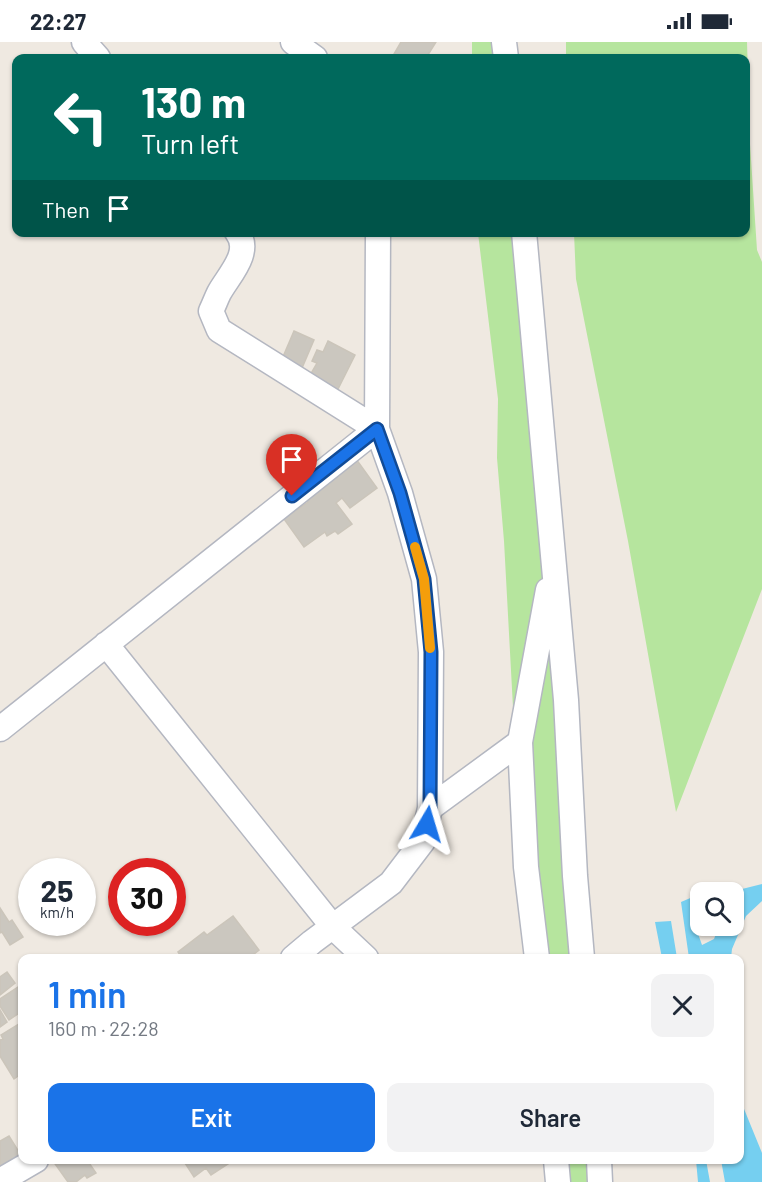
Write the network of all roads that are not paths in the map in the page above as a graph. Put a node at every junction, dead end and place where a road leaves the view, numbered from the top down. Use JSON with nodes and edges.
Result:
{"nodes":[{"id":1,"x":84,"y":42,"type":"edge"},
{"id":2,"x":293,"y":42,"type":"edge"},
{"id":3,"x":94,"y":54,"type":"edge"},
{"id":4,"x":310,"y":54,"type":"edge"},
{"id":5,"x":240,"y":237,"type":"edge"},
{"id":6,"x":378,"y":237,"type":"edge"},
{"id":7,"x":524,"y":237,"type":"edge"},
{"id":8,"x":377,"y":429,"type":"junction"},
{"id":9,"x":553,"y":561,"type":"junction"},
{"id":10,"x":106,"y":644,"type":"junction"},
{"id":11,"x":0,"y":729,"type":"edge"},
{"id":12,"x":520,"y":742,"type":"junction"},
{"id":13,"x":430,"y":808,"type":"junction"},
{"id":14,"x":333,"y":927,"type":"junction"},
{"id":15,"x":298,"y":954,"type":"edge"},
{"id":16,"x":362,"y":954,"type":"edge"},
{"id":17,"x":537,"y":954,"type":"edge"},
{"id":18,"x":582,"y":954,"type":"edge"},
{"id":19,"x":29,"y":1164,"type":"edge"},
{"id":20,"x":556,"y":1164,"type":"edge"},
{"id":21,"x":599,"y":1164,"type":"edge"},
{"id":22,"x":0,"y":1181,"type":"edge"},
{"id":23,"x":558,"y":1182,"type":"edge"},
{"id":24,"x":600,"y":1182,"type":"edge"}],
"edges":[{"from":1,"to":3,"type":"street"},
{"from":2,"to":4,"type":"street"},
{"from":5,"to":8,"type":"street"},
{"from":6,"to":8,"type":"street"},
{"from":7,"to":9,"type":"street"},
{"from":8,"to":10,"type":"street"},
{"from":8,"to":13,"type":"street"},
{"from":9,"to":12,"type":"street"},
{"from":9,"to":18,"type":"street"},
{"from":10,"to":11,"type":"street"},
{"from":10,"to":14,"type":"street"},
{"from":12,"to":13,"type":"street"},
{"from":12,"to":17,"type":"street"},
{"from":13,"to":14,"type":"street"},
{"from":14,"to":15,"type":"street"},
{"from":14,"to":16,"type":"street"},
{"from":19,"to":22,"type":"street"},
{"from":20,"to":23,"type":"street"},
{"from":21,"to":24,"type":"street"}]}
